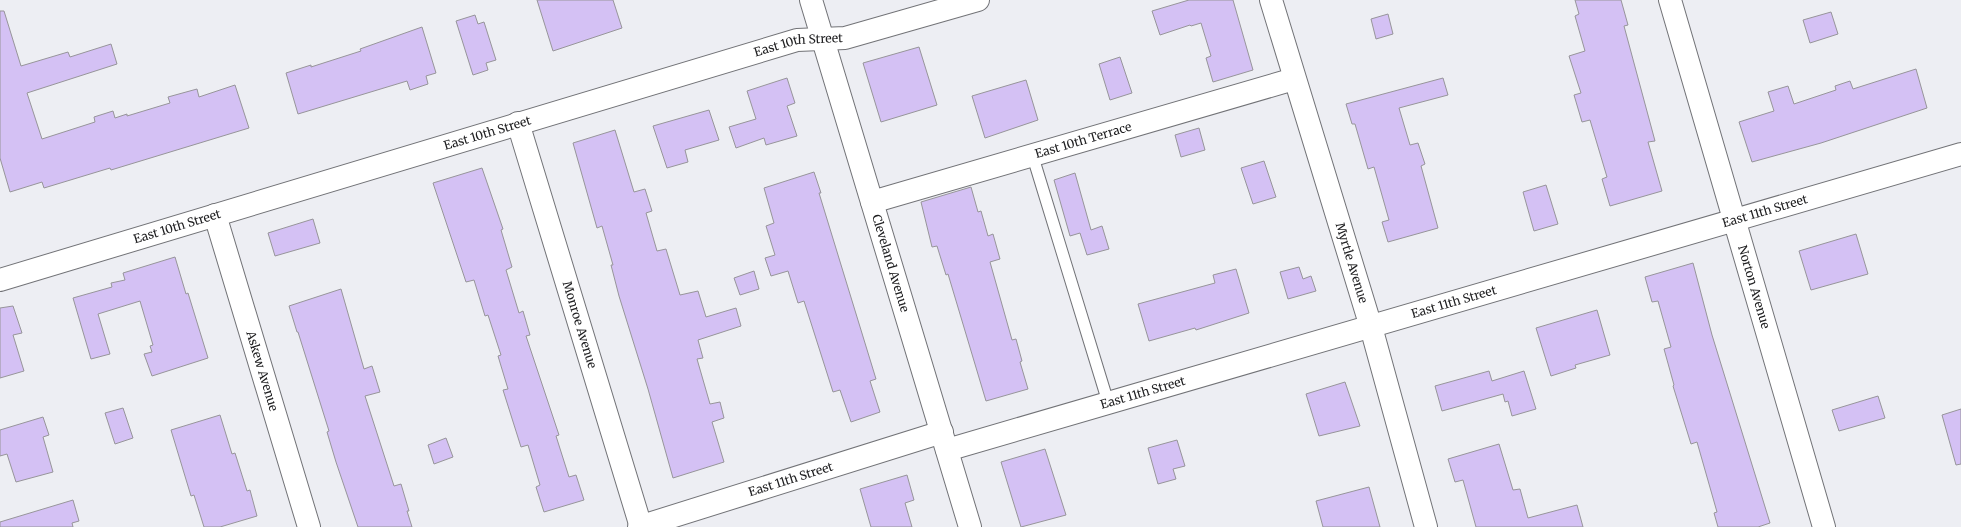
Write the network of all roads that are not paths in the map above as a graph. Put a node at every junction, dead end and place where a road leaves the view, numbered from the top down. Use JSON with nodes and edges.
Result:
{"nodes":[{"id":1,"x":811,"y":0,"type":"edge"},
{"id":2,"x":978,"y":0,"type":"edge"},
{"id":3,"x":1270,"y":0,"type":"edge"},
{"id":4,"x":1670,"y":0,"type":"edge"},
{"id":5,"x":822,"y":39,"type":"junction"},
{"id":6,"x":1294,"y":79,"type":"junction"},
{"id":7,"x":518,"y":123,"type":"junction"},
{"id":8,"x":1032,"y":154,"type":"junction"},
{"id":9,"x":1961,"y":154,"type":"edge"},
{"id":10,"x":872,"y":202,"type":"junction"},
{"id":11,"x":215,"y":215,"type":"junction"},
{"id":12,"x":1734,"y":222,"type":"junction"},
{"id":13,"x":2,"y":274,"type":"edge"},
{"id":14,"x":1370,"y":326,"type":"junction"},
{"id":15,"x":1108,"y":402,"type":"junction"},
{"id":16,"x":945,"y":441,"type":"junction"},
{"id":17,"x":309,"y":527,"type":"edge"},
{"id":18,"x":640,"y":527,"type":"edge"},
{"id":19,"x":970,"y":527,"type":"edge"},
{"id":20,"x":1426,"y":527,"type":"edge"},
{"id":21,"x":1824,"y":527,"type":"edge"}],
"edges":[{"from":1,"to":5,"type":"street","name":"Cleveland Avenue"},
{"from":2,"to":5,"type":"street","name":"East 10th Street"},
{"from":3,"to":6,"type":"street","name":"Myrtle Avenue"},
{"from":4,"to":12,"type":"street","name":"Norton Avenue"},
{"from":5,"to":7,"type":"street","name":"East 10th Street"},
{"from":5,"to":10,"type":"street","name":"Cleveland Avenue"},
{"from":6,"to":8,"type":"street","name":"East 10th Terrace"},
{"from":6,"to":14,"type":"street","name":"Myrtle Avenue"},
{"from":7,"to":11,"type":"street","name":"East 10th Street"},
{"from":7,"to":18,"type":"street","name":"Monroe Avenue"},
{"from":8,"to":10,"type":"street","name":"East 10th Terrace"},
{"from":8,"to":15,"type":"lane"},
{"from":9,"to":12,"type":"street","name":"East 11th Street"},
{"from":10,"to":16,"type":"street","name":"Cleveland Avenue"},
{"from":11,"to":13,"type":"street","name":"East 10th Street"},
{"from":11,"to":17,"type":"street","name":"Askew Avenue"},
{"from":12,"to":14,"type":"street","name":"East 11th Street"},
{"from":12,"to":21,"type":"street","name":"Norton Avenue"},
{"from":14,"to":15,"type":"street","name":"East 11th Street"},
{"from":14,"to":20,"type":"street","name":"Myrtle Avenue"},
{"from":15,"to":16,"type":"street","name":"East 11th Street"},
{"from":16,"to":18,"type":"street","name":"East 11th Street"},
{"from":16,"to":19,"type":"street","name":"Cleveland Avenue"}]}
